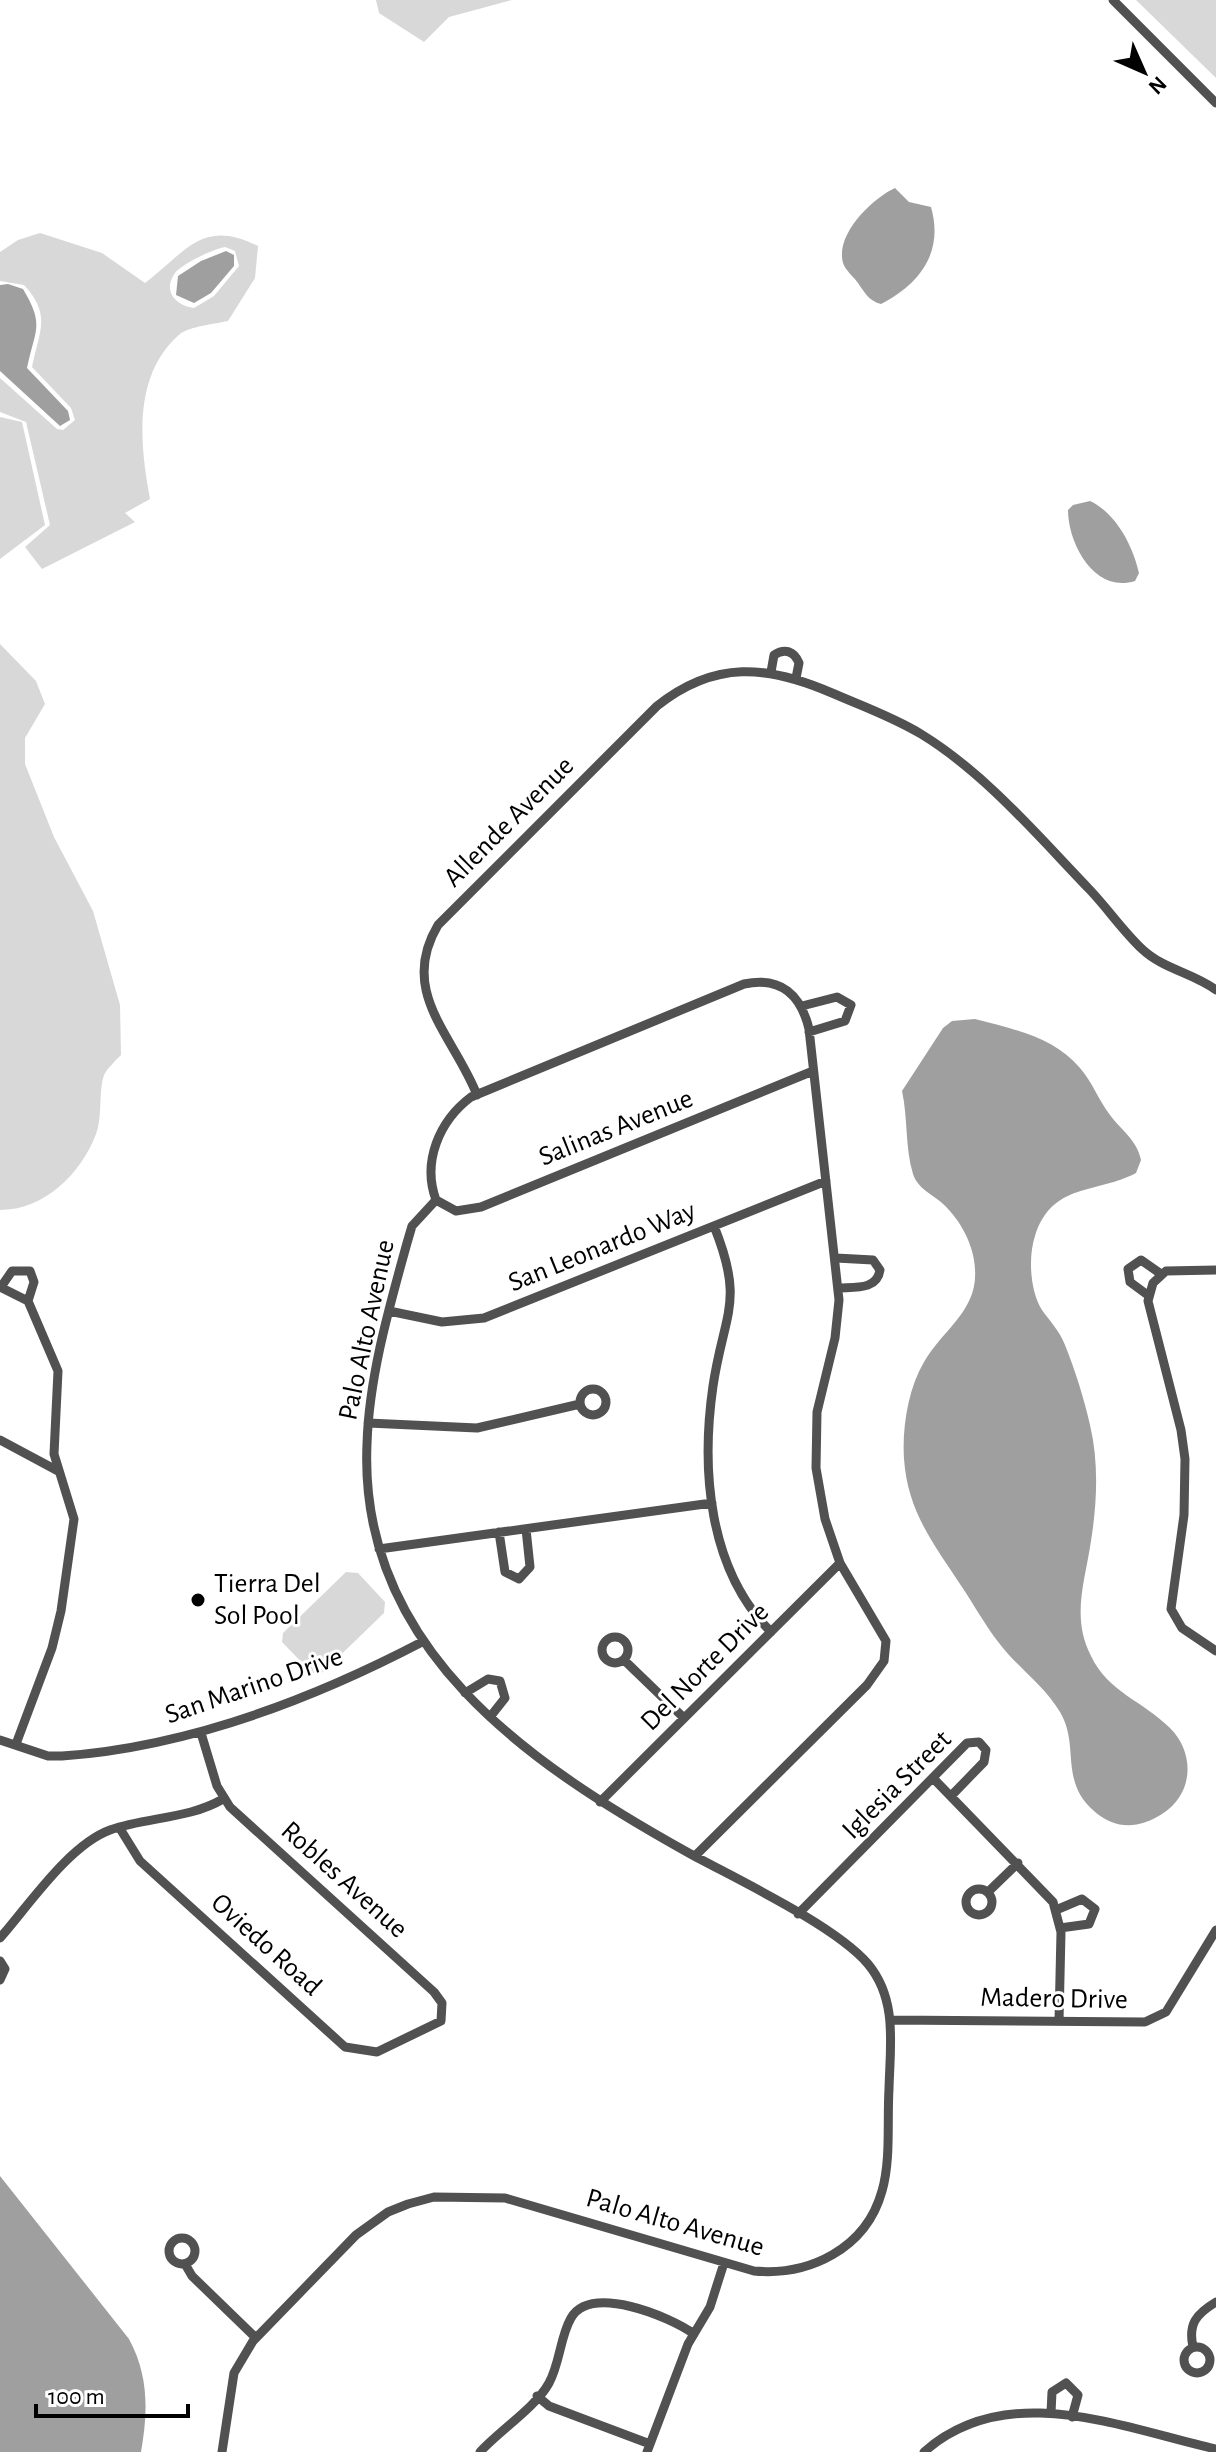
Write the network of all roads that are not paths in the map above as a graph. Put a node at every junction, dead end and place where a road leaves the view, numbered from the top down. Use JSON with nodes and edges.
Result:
{"nodes":[{"id":1,"x":1113,"y":0,"type":"edge"},
{"id":2,"x":1216,"y":103,"type":"edge"},
{"id":3,"x":771,"y":672,"type":"junction"},
{"id":4,"x":796,"y":678,"type":"junction"},
{"id":5,"x":1216,"y":990,"type":"edge"},
{"id":6,"x":802,"y":1006,"type":"junction"},
{"id":7,"x":809,"y":1032,"type":"junction"},
{"id":8,"x":813,"y":1071,"type":"junction"},
{"id":9,"x":477,"y":1095,"type":"junction"},
{"id":10,"x":826,"y":1181,"type":"junction"},
{"id":11,"x":436,"y":1200,"type":"junction"},
{"id":12,"x":714,"y":1226,"type":"junction"},
{"id":13,"x":836,"y":1258,"type":"junction"},
{"id":14,"x":1216,"y":1270,"type":"edge"},
{"id":15,"x":1161,"y":1274,"type":"junction"},
{"id":16,"x":1,"y":1287,"type":"edge"},
{"id":17,"x":839,"y":1288,"type":"junction"},
{"id":18,"x":1149,"y":1296,"type":"junction"},
{"id":19,"x":28,"y":1301,"type":"junction"},
{"id":20,"x":389,"y":1311,"type":"junction"},
{"id":21,"x":580,"y":1404,"type":"dead end"},
{"id":22,"x":368,"y":1423,"type":"junction"},
{"id":23,"x":0,"y":1440,"type":"edge"},
{"id":24,"x":58,"y":1471,"type":"junction"},
{"id":25,"x":712,"y":1503,"type":"junction"},
{"id":26,"x":526,"y":1529,"type":"junction"},
{"id":27,"x":499,"y":1532,"type":"junction"},
{"id":28,"x":379,"y":1549,"type":"junction"},
{"id":29,"x":840,"y":1563,"type":"junction"},
{"id":30,"x":771,"y":1632,"type":"junction"},
{"id":31,"x":422,"y":1642,"type":"junction"},
{"id":32,"x":1216,"y":1651,"type":"edge"},
{"id":33,"x":624,"y":1660,"type":"dead end"},
{"id":34,"x":465,"y":1693,"type":"junction"},
{"id":35,"x":490,"y":1717,"type":"junction"},
{"id":36,"x":684,"y":1718,"type":"junction"},
{"id":37,"x":201,"y":1733,"type":"junction"},
{"id":38,"x":0,"y":1740,"type":"edge"},
{"id":39,"x":16,"y":1744,"type":"junction"},
{"id":40,"x":933,"y":1778,"type":"junction"},
{"id":41,"x":951,"y":1796,"type":"junction"},
{"id":42,"x":223,"y":1799,"type":"junction"},
{"id":43,"x":600,"y":1802,"type":"junction"},
{"id":44,"x":119,"y":1827,"type":"junction"},
{"id":45,"x":695,"y":1856,"type":"junction"},
{"id":46,"x":1018,"y":1863,"type":"junction"},
{"id":47,"x":988,"y":1892,"type":"dead end"},
{"id":48,"x":1056,"y":1910,"type":"junction"},
{"id":49,"x":798,"y":1914,"type":"junction"},
{"id":50,"x":1060,"y":1928,"type":"junction"},
{"id":51,"x":1216,"y":1930,"type":"edge"},
{"id":52,"x":0,"y":1938,"type":"edge"},
{"id":53,"x":0,"y":1961,"type":"edge"},
{"id":54,"x":0,"y":1980,"type":"edge"},
{"id":55,"x":891,"y":2020,"type":"junction"},
{"id":56,"x":1059,"y":2021,"type":"junction"},
{"id":57,"x":406,"y":2039,"type":"joint"},
{"id":58,"x":724,"y":2263,"type":"junction"},
{"id":59,"x":185,"y":2264,"type":"dead end"},
{"id":60,"x":1216,"y":2302,"type":"edge"},
{"id":61,"x":694,"y":2334,"type":"junction"},
{"id":62,"x":256,"y":2338,"type":"junction"},
{"id":63,"x":1193,"y":2347,"type":"dead end"},
{"id":64,"x":537,"y":2396,"type":"junction"},
{"id":65,"x":1051,"y":2413,"type":"junction"},
{"id":66,"x":1072,"y":2417,"type":"junction"},
{"id":67,"x":648,"y":2448,"type":"edge"},
{"id":68,"x":1216,"y":2449,"type":"edge"},
{"id":69,"x":222,"y":2452,"type":"edge"},
{"id":70,"x":480,"y":2452,"type":"edge"},
{"id":71,"x":924,"y":2452,"type":"edge"}],
"edges":[{"from":1,"to":2,"type":"street"},
{"from":3,"to":4,"type":"street","name":"Allende Avenue"},
{"from":3,"to":4,"type":"street"},
{"from":3,"to":9,"type":"street","name":"Allende Avenue"},
{"from":4,"to":5,"type":"street","name":"Allende Avenue"},
{"from":6,"to":7,"type":"street"},
{"from":6,"to":7,"type":"street"},
{"from":6,"to":9,"type":"street"},
{"from":7,"to":8,"type":"street"},
{"from":8,"to":10,"type":"street"},
{"from":8,"to":11,"type":"street","name":"Salinas Avenue"},
{"from":9,"to":11,"type":"street"},
{"from":10,"to":12,"type":"street","name":"San Leonardo Way"},
{"from":10,"to":13,"type":"street"},
{"from":11,"to":20,"type":"street","name":"Palo Alto Avenue"},
{"from":12,"to":20,"type":"street","name":"San Leonardo Way"},
{"from":12,"to":25,"type":"street"},
{"from":13,"to":17,"type":"street"},
{"from":13,"to":17,"type":"street"},
{"from":14,"to":15,"type":"street"},
{"from":15,"to":18,"type":"street"},
{"from":15,"to":18,"type":"street"},
{"from":16,"to":19,"type":"street"},
{"from":16,"to":19,"type":"street"},
{"from":17,"to":29,"type":"street"},
{"from":18,"to":32,"type":"street"},
{"from":19,"to":24,"type":"street"},
{"from":20,"to":22,"type":"street","name":"Palo Alto Avenue"},
{"from":21,"to":22,"type":"street"},
{"from":22,"to":28,"type":"street","name":"Palo Alto Avenue"},
{"from":23,"to":24,"type":"street"},
{"from":24,"to":39,"type":"street"},
{"from":25,"to":26,"type":"street"},
{"from":25,"to":30,"type":"street"},
{"from":26,"to":27,"type":"street"},
{"from":26,"to":27,"type":"street"},
{"from":27,"to":28,"type":"street"},
{"from":28,"to":31,"type":"street","name":"Palo Alto Avenue"},
{"from":29,"to":30,"type":"street","name":"Del Norte Drive"},
{"from":29,"to":45,"type":"street"},
{"from":30,"to":36,"type":"street","name":"Del Norte Drive"},
{"from":31,"to":34,"type":"street","name":"Palo Alto Avenue"},
{"from":31,"to":37,"type":"street","name":"San Marino Drive"},
{"from":33,"to":36,"type":"street"},
{"from":34,"to":35,"type":"street","name":"Palo Alto Avenue"},
{"from":34,"to":35,"type":"street"},
{"from":35,"to":43,"type":"street","name":"Palo Alto Avenue"},
{"from":36,"to":43,"type":"street","name":"Del Norte Drive"},
{"from":37,"to":39,"type":"street","name":"San Marino Drive"},
{"from":37,"to":42,"type":"street","name":"Robles Avenue"},
{"from":38,"to":39,"type":"street","name":"San Marino Drive"},
{"from":40,"to":41,"type":"street"},
{"from":40,"to":41,"type":"street","name":"Iglesia Street"},
{"from":40,"to":49,"type":"street","name":"Iglesia Street"},
{"from":41,"to":46,"type":"street"},
{"from":42,"to":44,"type":"street"},
{"from":42,"to":57,"type":"street","name":"Robles Avenue"},
{"from":43,"to":45,"type":"street","name":"Palo Alto Avenue"},
{"from":44,"to":52,"type":"street"},
{"from":44,"to":57,"type":"street","name":"Oviedo Road"},
{"from":45,"to":49,"type":"street","name":"Palo Alto Avenue"},
{"from":46,"to":47,"type":"street"},
{"from":46,"to":48,"type":"street"},
{"from":48,"to":50,"type":"street"},
{"from":48,"to":50,"type":"street"},
{"from":49,"to":55,"type":"street","name":"Palo Alto Avenue"},
{"from":50,"to":56,"type":"street"},
{"from":51,"to":56,"type":"street","name":"Madero Drive"},
{"from":53,"to":54,"type":"street"},
{"from":55,"to":56,"type":"street","name":"Madero Drive"},
{"from":55,"to":58,"type":"street","name":"Palo Alto Avenue"},
{"from":58,"to":61,"type":"street"},
{"from":58,"to":62,"type":"street","name":"Palo Alto Avenue"},
{"from":59,"to":62,"type":"street"},
{"from":60,"to":63,"type":"street"},
{"from":61,"to":64,"type":"street"},
{"from":61,"to":67,"type":"street"},
{"from":62,"to":69,"type":"street","name":"Palo Alto Avenue"},
{"from":64,"to":67,"type":"street"},
{"from":64,"to":70,"type":"street"},
{"from":65,"to":66,"type":"street"},
{"from":65,"to":66,"type":"street"},
{"from":65,"to":71,"type":"street"},
{"from":66,"to":68,"type":"street"}]}
